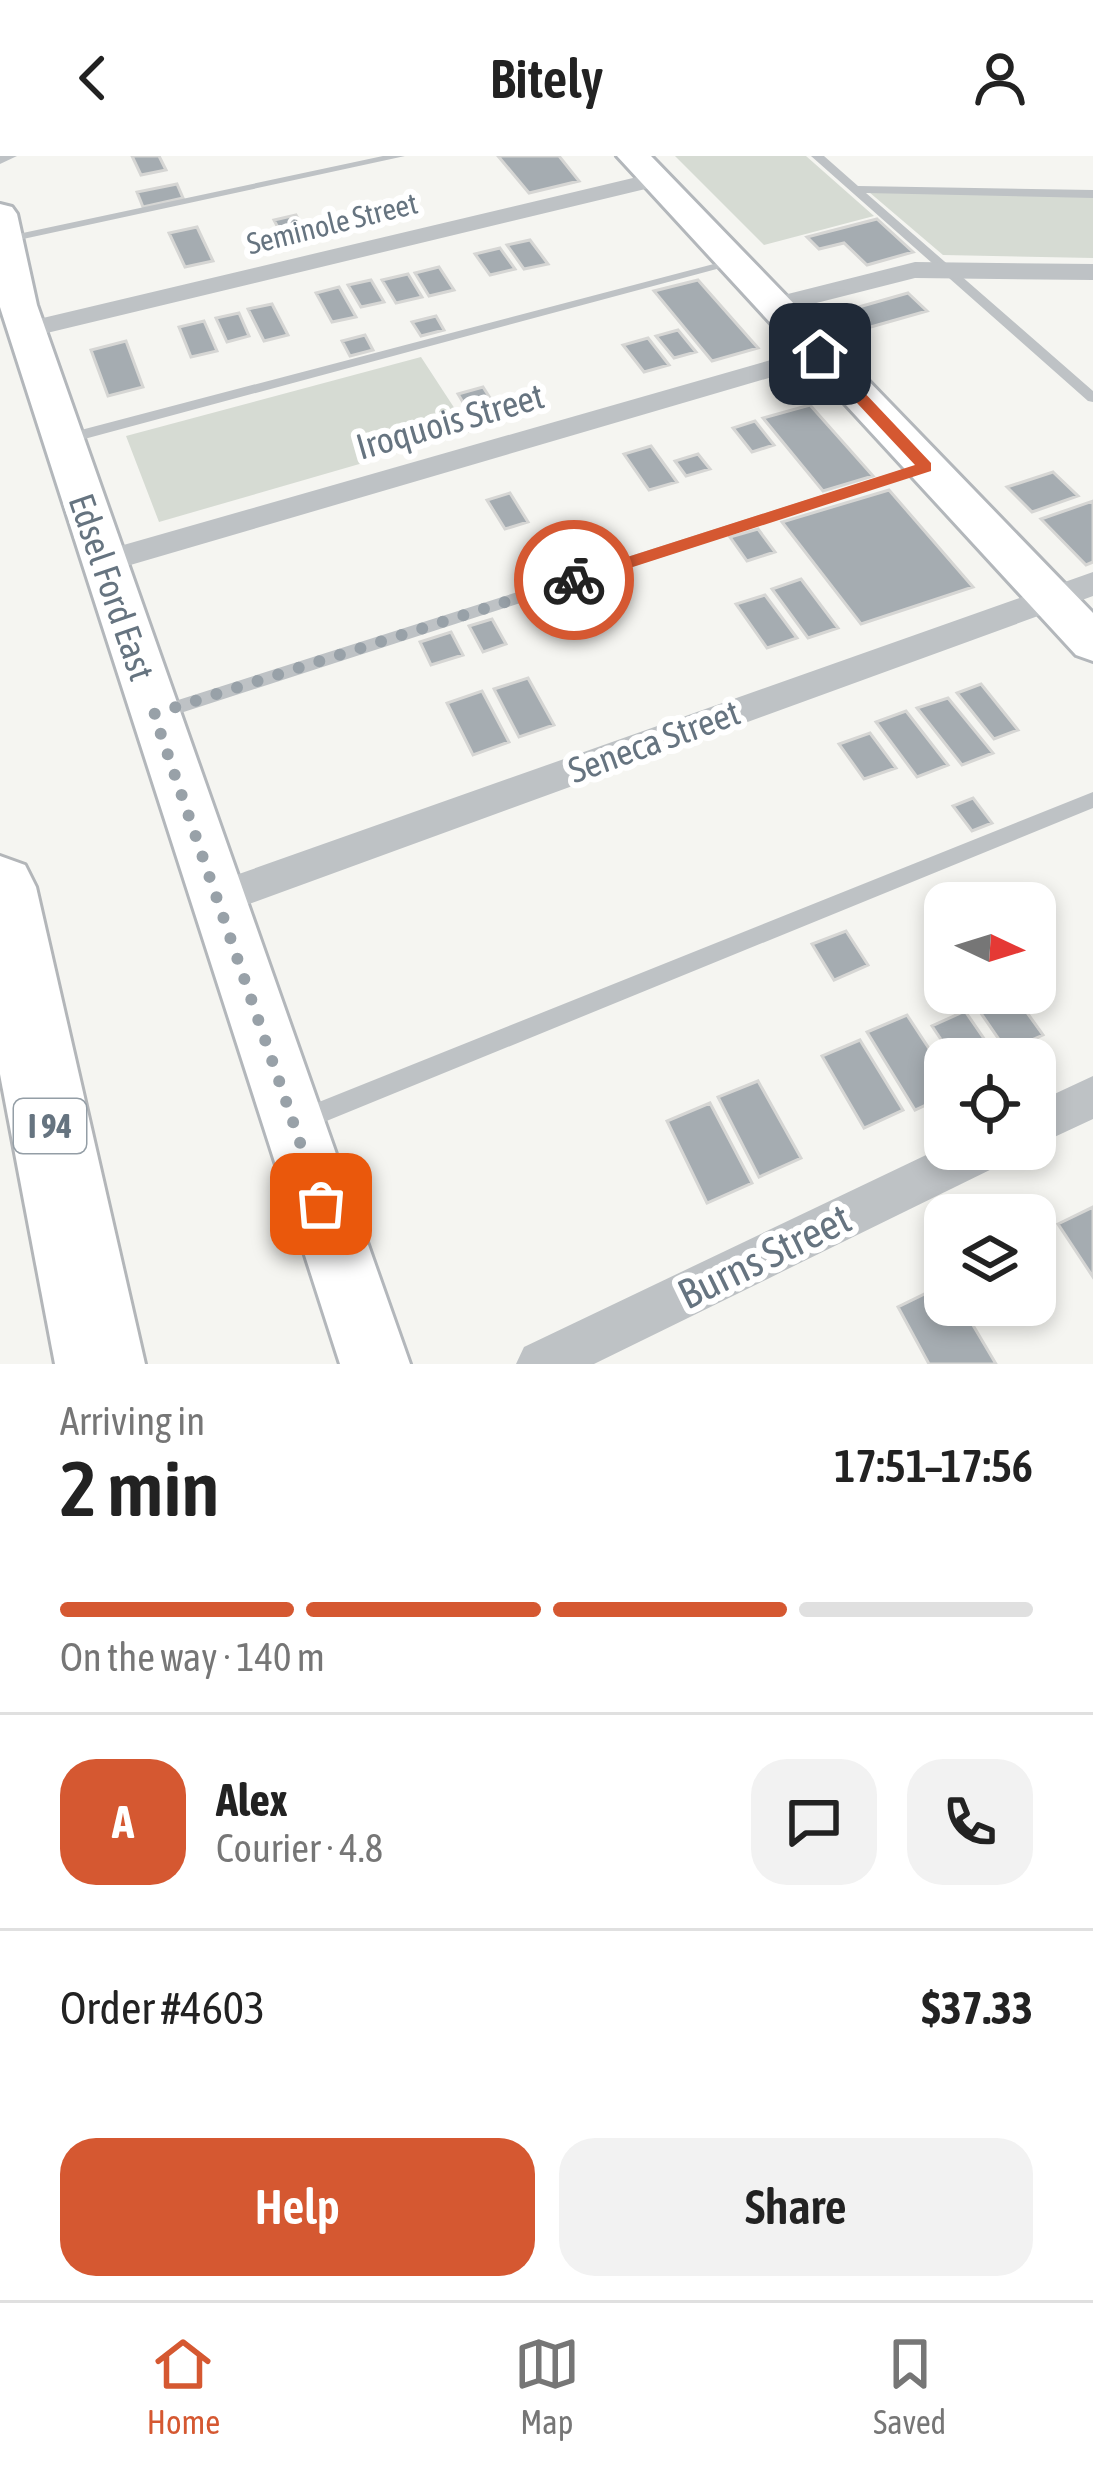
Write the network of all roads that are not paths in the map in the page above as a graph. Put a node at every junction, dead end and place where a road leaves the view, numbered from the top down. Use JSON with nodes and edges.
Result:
{"nodes":[{"id":1,"x":399,"y":156,"type":"edge"},
{"id":2,"x":817,"y":156,"type":"edge"},
{"id":3,"x":643,"y":168,"type":"edge"},
{"id":4,"x":855,"y":189,"type":"junction"},
{"id":5,"x":1093,"y":194,"type":"edge"},
{"id":6,"x":2,"y":228,"type":"edge"},
{"id":7,"x":733,"y":263,"type":"junction"},
{"id":8,"x":948,"y":269,"type":"junction"},
{"id":9,"x":1093,"y":272,"type":"edge"},
{"id":10,"x":773,"y":306,"type":"junction"},
{"id":11,"x":26,"y":331,"type":"junction"},
{"id":12,"x":820,"y":354,"type":"junction"},
{"id":13,"x":1093,"y":398,"type":"edge"},
{"id":14,"x":62,"y":440,"type":"junction"},
{"id":15,"x":926,"y":467,"type":"junction"},
{"id":16,"x":103,"y":562,"type":"junction"},
{"id":17,"x":1093,"y":584,"type":"edge"},
{"id":18,"x":1051,"y":598,"type":"junction"},
{"id":19,"x":1093,"y":643,"type":"edge"},
{"id":20,"x":154,"y":714,"type":"junction"},
{"id":21,"x":1093,"y":800,"type":"edge"},
{"id":22,"x":0,"y":887,"type":"edge"},
{"id":23,"x":216,"y":898,"type":"junction"},
{"id":24,"x":1093,"y":1097,"type":"edge"},
{"id":25,"x":1056,"y":1115,"type":"edge"},
{"id":26,"x":294,"y":1124,"type":"junction"},
{"id":27,"x":943,"y":1170,"type":"edge"},
{"id":28,"x":100,"y":1364,"type":"edge"},
{"id":29,"x":375,"y":1364,"type":"edge"},
{"id":30,"x":541,"y":1364,"type":"edge"}],
"edges":[{"from":1,"to":6,"type":"lane"},
{"from":2,"to":4,"type":"lane"},
{"from":3,"to":7,"type":"street"},
{"from":3,"to":11,"type":"street","name":"Seminole Street"},
{"from":4,"to":5,"type":"lane"},
{"from":4,"to":8,"type":"lane"},
{"from":6,"to":11,"type":"street","name":"Edsel Ford East"},
{"from":7,"to":10,"type":"street"},
{"from":7,"to":14,"type":"lane"},
{"from":8,"to":9,"type":"street"},
{"from":8,"to":10,"type":"street"},
{"from":8,"to":13,"type":"lane"},
{"from":10,"to":12,"type":"street"},
{"from":11,"to":14,"type":"street","name":"Edsel Ford East"},
{"from":12,"to":15,"type":"street"},
{"from":12,"to":16,"type":"street","name":"Iroquois Street"},
{"from":14,"to":16,"type":"street","name":"Edsel Ford East"},
{"from":15,"to":18,"type":"street"},
{"from":15,"to":20,"type":"lane"},
{"from":16,"to":20,"type":"street","name":"Edsel Ford East"},
{"from":17,"to":18,"type":"street","name":"Seneca Street"},
{"from":18,"to":19,"type":"street"},
{"from":18,"to":23,"type":"street","name":"Seneca Street"},
{"from":20,"to":23,"type":"street","name":"Edsel Ford East"},
{"from":21,"to":26,"type":"lane"},
{"from":22,"to":28,"type":"highway","number":"I 94"},
{"from":23,"to":26,"type":"street","name":"Edsel Ford East"},
{"from":24,"to":25,"type":"street"},
{"from":26,"to":29,"type":"street","name":"Edsel Ford East"},
{"from":27,"to":30,"type":"street","name":"Burns Street"}]}
